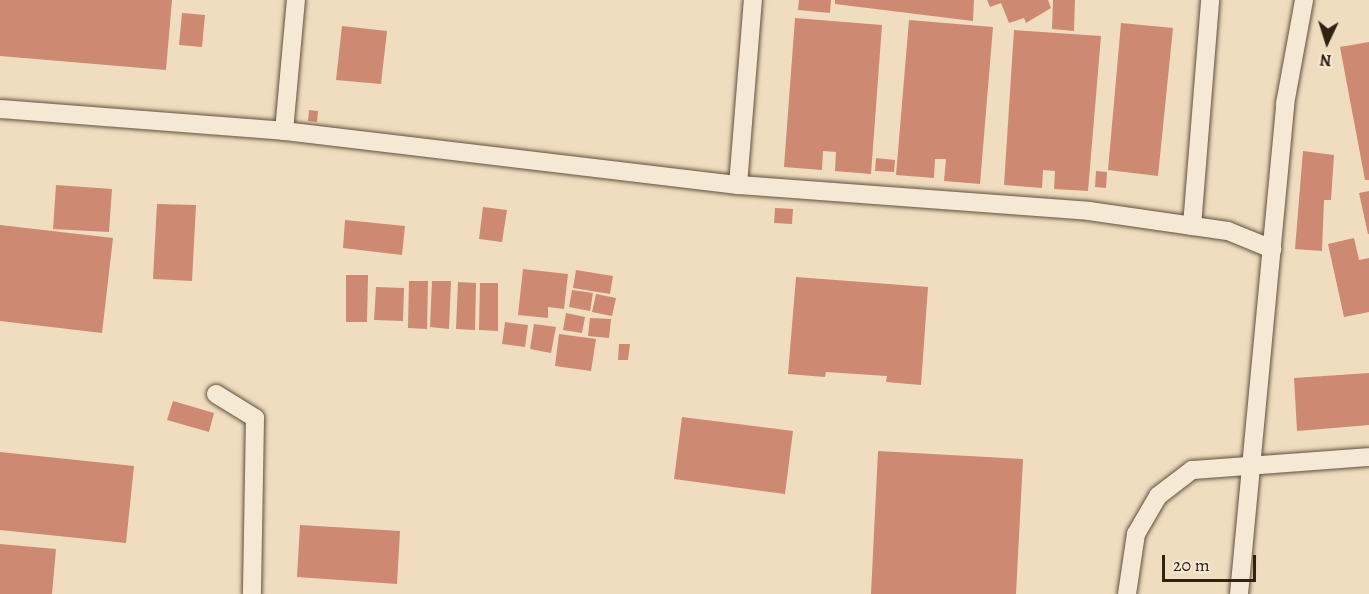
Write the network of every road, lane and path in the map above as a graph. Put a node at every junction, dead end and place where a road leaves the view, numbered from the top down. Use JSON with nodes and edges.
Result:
{"nodes":[{"id":1,"x":296,"y":0,"type":"edge"},
{"id":2,"x":753,"y":0,"type":"edge"},
{"id":3,"x":1210,"y":0,"type":"edge"},
{"id":4,"x":1304,"y":0,"type":"edge"},
{"id":5,"x":0,"y":109,"type":"edge"},
{"id":6,"x":284,"y":131,"type":"junction"},
{"id":7,"x":738,"y":185,"type":"junction"},
{"id":8,"x":1192,"y":226,"type":"junction"},
{"id":9,"x":1272,"y":249,"type":"junction"},
{"id":10,"x":216,"y":394,"type":"dead end"},
{"id":11,"x":1369,"y":457,"type":"edge"},
{"id":12,"x":1253,"y":464,"type":"junction"},
{"id":13,"x":252,"y":594,"type":"edge"},
{"id":14,"x":1127,"y":594,"type":"edge"},
{"id":15,"x":1239,"y":594,"type":"edge"}],
"edges":[{"from":1,"to":6,"type":"lane"},
{"from":2,"to":7,"type":"lane"},
{"from":3,"to":8,"type":"lane"},
{"from":4,"to":9,"type":"lane"},
{"from":5,"to":6,"type":"lane"},
{"from":6,"to":7,"type":"lane"},
{"from":7,"to":8,"type":"lane"},
{"from":8,"to":9,"type":"lane"},
{"from":9,"to":12,"type":"lane"},
{"from":10,"to":13,"type":"lane"},
{"from":11,"to":12,"type":"lane"},
{"from":12,"to":14,"type":"lane"},
{"from":12,"to":15,"type":"lane"}]}
